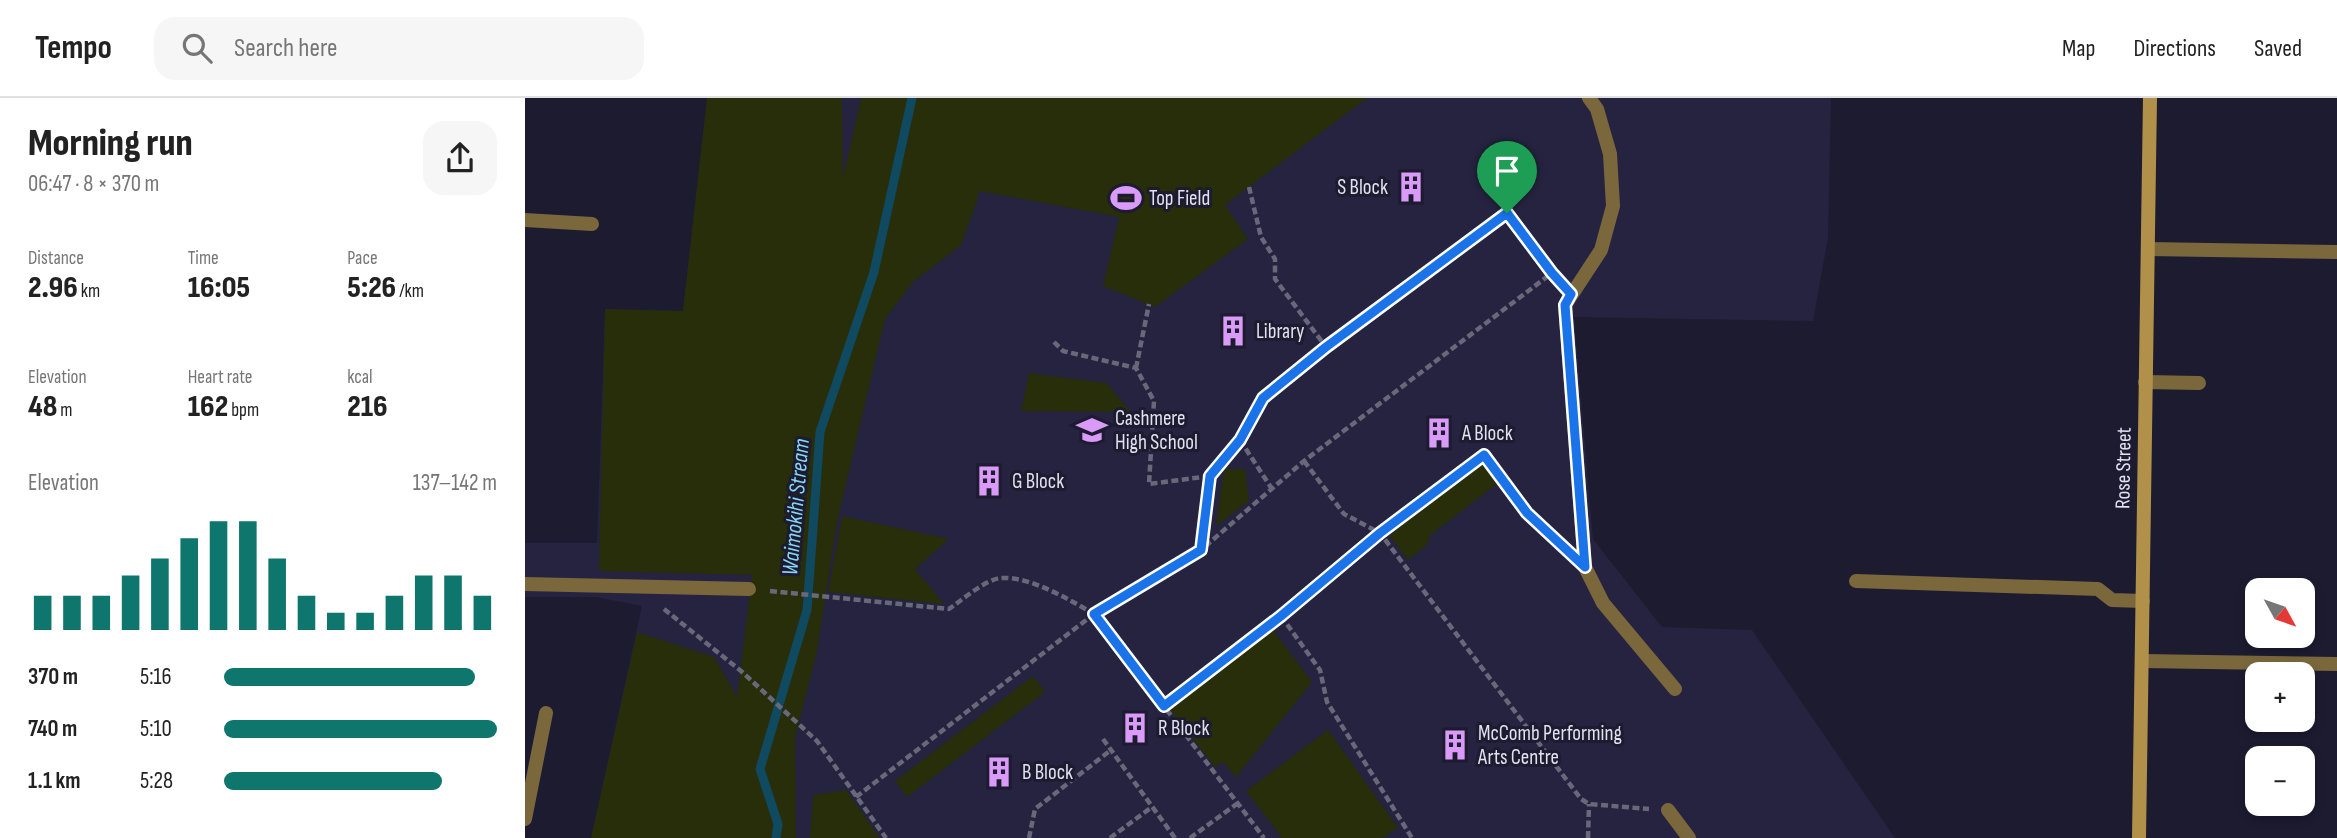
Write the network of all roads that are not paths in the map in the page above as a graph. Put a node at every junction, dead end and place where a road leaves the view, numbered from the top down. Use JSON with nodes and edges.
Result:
{"nodes":[{"id":1,"x":1588,"y":98,"type":"edge"},
{"id":2,"x":2150,"y":98,"type":"edge"},
{"id":3,"x":525,"y":220,"type":"edge"},
{"id":4,"x":592,"y":224,"type":"dead end"},
{"id":5,"x":2147,"y":249,"type":"junction"},
{"id":6,"x":2337,"y":252,"type":"edge"},
{"id":7,"x":2145,"y":382,"type":"junction"},
{"id":8,"x":2199,"y":383,"type":"dead end"},
{"id":9,"x":1856,"y":580,"type":"dead end"},
{"id":10,"x":525,"y":584,"type":"edge"},
{"id":11,"x":748,"y":589,"type":"road end"},
{"id":12,"x":2143,"y":601,"type":"junction"},
{"id":13,"x":2142,"y":661,"type":"junction"},
{"id":14,"x":2337,"y":664,"type":"edge"},
{"id":15,"x":1675,"y":689,"type":"dead end"},
{"id":16,"x":546,"y":713,"type":"dead end"},
{"id":17,"x":1668,"y":810,"type":"road end"},
{"id":18,"x":525,"y":819,"type":"edge"},
{"id":19,"x":1689,"y":838,"type":"edge"},
{"id":20,"x":2139,"y":838,"type":"edge"}],
"edges":[{"from":1,"to":15,"type":"street"},
{"from":2,"to":5,"type":"street","name":"Rose Street"},
{"from":3,"to":4,"type":"street"},
{"from":5,"to":6,"type":"street"},
{"from":5,"to":7,"type":"street","name":"Rose Street"},
{"from":7,"to":8,"type":"street"},
{"from":7,"to":12,"type":"street","name":"Rose Street"},
{"from":9,"to":12,"type":"street"},
{"from":10,"to":11,"type":"street"},
{"from":12,"to":13,"type":"street","name":"Rose Street"},
{"from":13,"to":14,"type":"street"},
{"from":13,"to":20,"type":"street","name":"Rose Street"},
{"from":16,"to":18,"type":"street"},
{"from":17,"to":19,"type":"street"}]}
